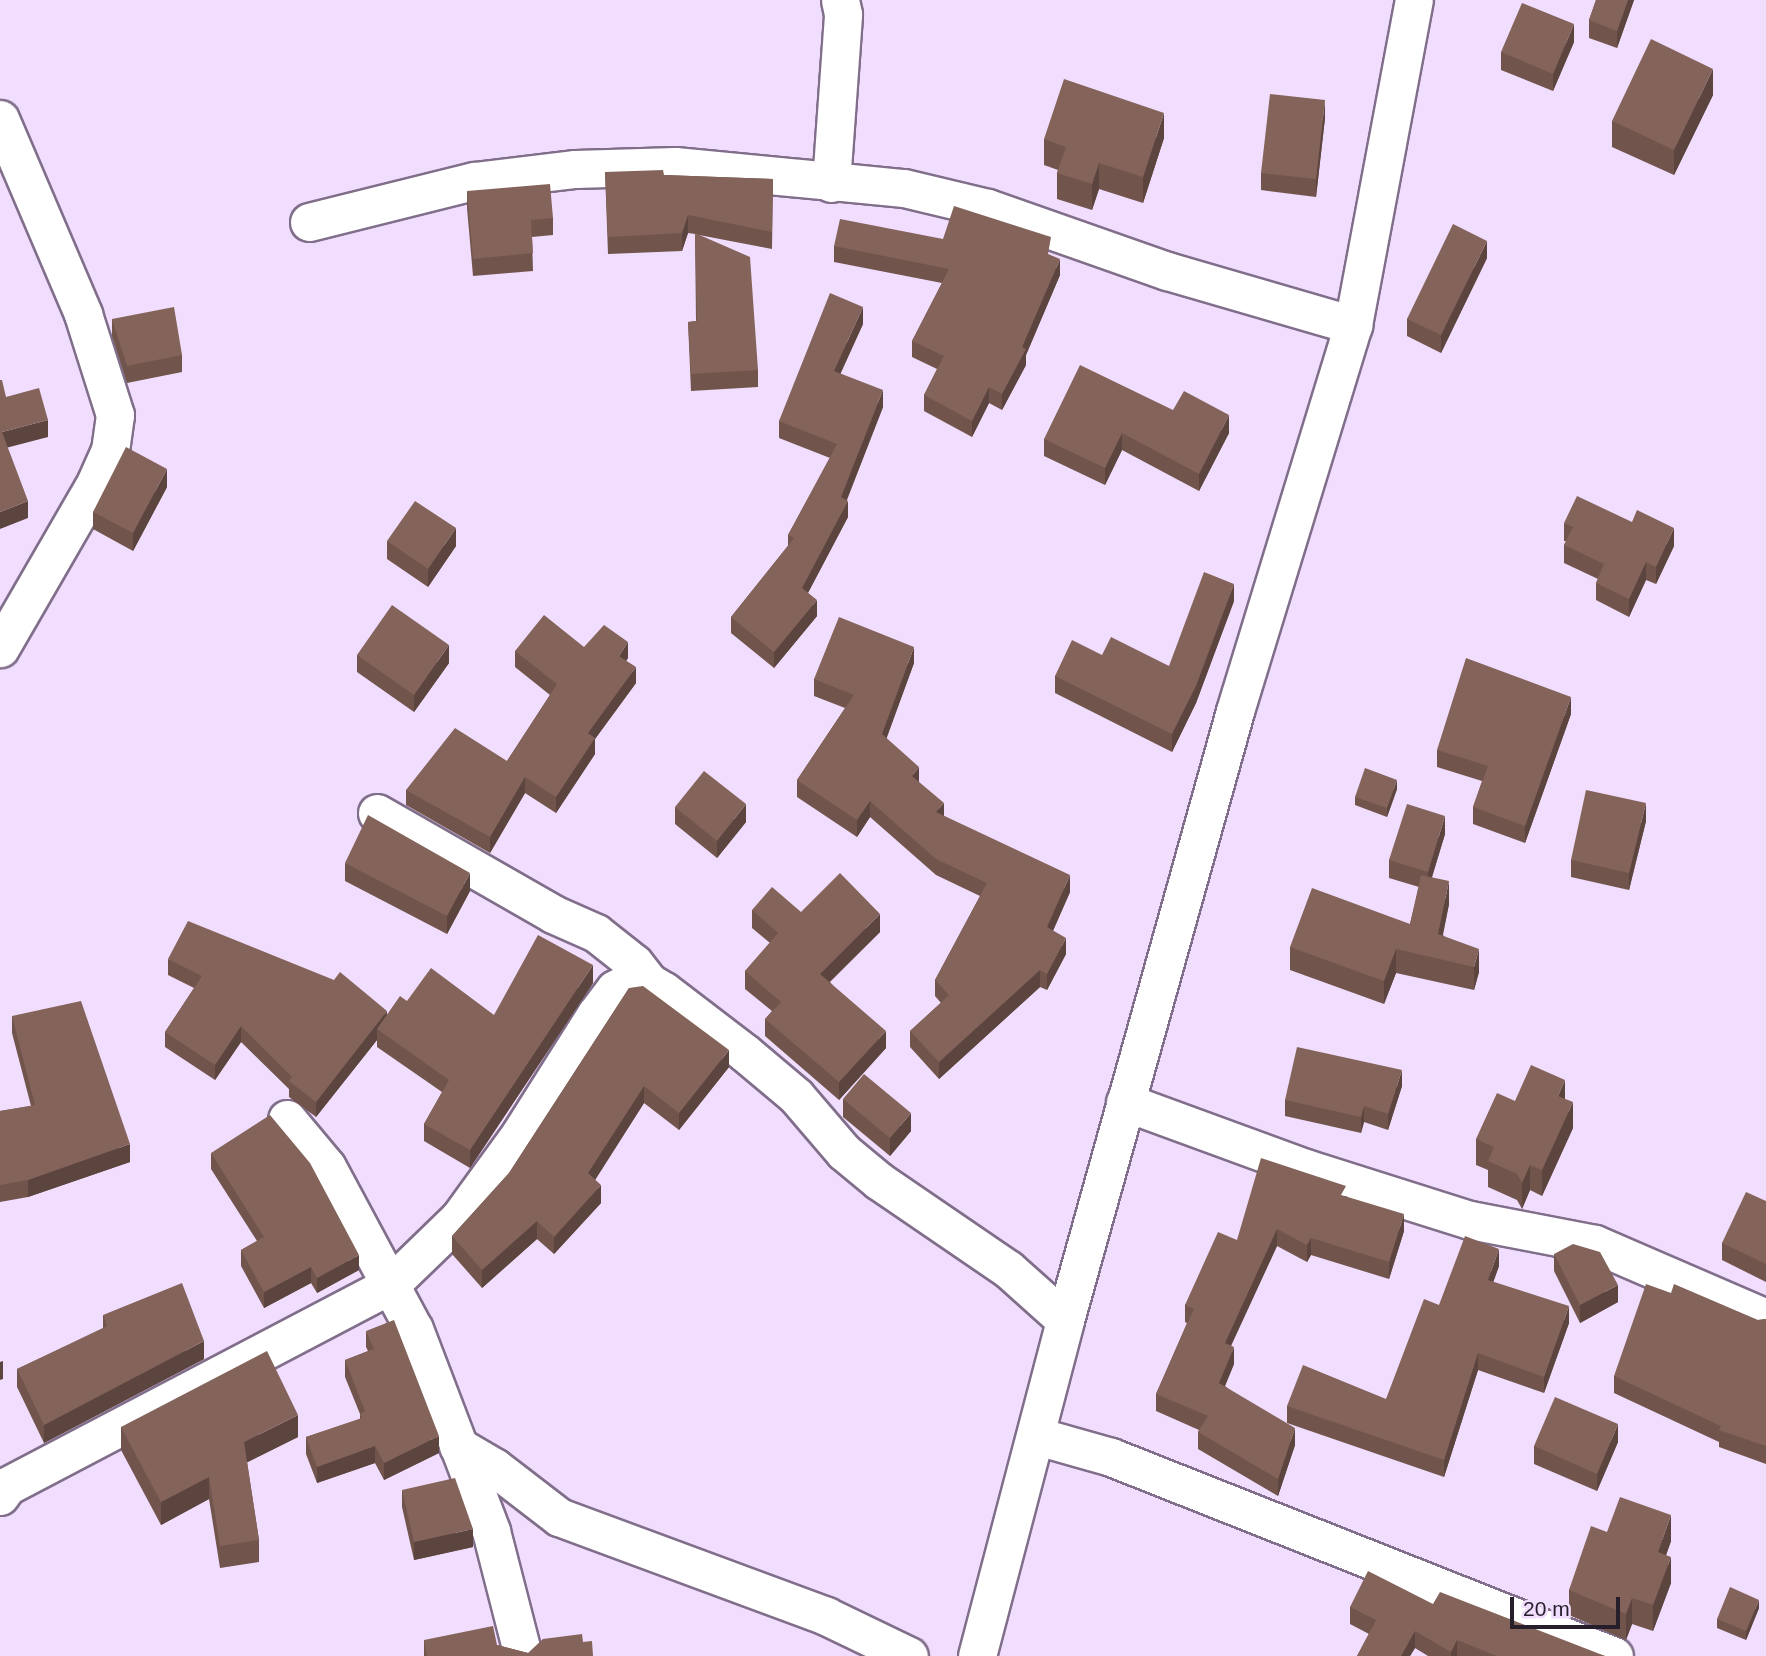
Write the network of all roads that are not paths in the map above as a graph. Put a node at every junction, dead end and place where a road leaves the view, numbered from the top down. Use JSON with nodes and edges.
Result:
{"nodes":[{"id":1,"x":839,"y":0,"type":"edge"},
{"id":2,"x":1414,"y":0,"type":"edge"},
{"id":3,"x":0,"y":119,"type":"edge"},
{"id":4,"x":831,"y":183,"type":"junction"},
{"id":5,"x":309,"y":222,"type":"dead end"},
{"id":6,"x":1353,"y":326,"type":"junction"},
{"id":7,"x":0,"y":648,"type":"edge"},
{"id":8,"x":377,"y":813,"type":"dead end"},
{"id":9,"x":649,"y":982,"type":"junction"},
{"id":10,"x":1125,"y":1102,"type":"junction"},
{"id":11,"x":287,"y":1119,"type":"dead end"},
{"id":12,"x":391,"y":1284,"type":"junction"},
{"id":13,"x":1766,"y":1318,"type":"edge"},
{"id":14,"x":1065,"y":1320,"type":"junction"},
{"id":15,"x":1037,"y":1436,"type":"junction"},
{"id":16,"x":458,"y":1446,"type":"junction"},
{"id":17,"x":0,"y":1496,"type":"edge"},
{"id":18,"x":523,"y":1656,"type":"edge"},
{"id":19,"x":909,"y":1656,"type":"edge"},
{"id":20,"x":977,"y":1656,"type":"edge"},
{"id":21,"x":1614,"y":1656,"type":"edge"}],
"edges":[{"from":1,"to":4,"type":"street"},
{"from":2,"to":6,"type":"street"},
{"from":3,"to":7,"type":"street"},
{"from":4,"to":5,"type":"street"},
{"from":4,"to":6,"type":"street"},
{"from":6,"to":10,"type":"street"},
{"from":8,"to":9,"type":"street"},
{"from":9,"to":12,"type":"street"},
{"from":9,"to":14,"type":"street"},
{"from":10,"to":13,"type":"street"},
{"from":10,"to":14,"type":"street"},
{"from":11,"to":12,"type":"street"},
{"from":12,"to":16,"type":"street"},
{"from":12,"to":17,"type":"street"},
{"from":14,"to":15,"type":"street"},
{"from":15,"to":20,"type":"street"},
{"from":15,"to":21,"type":"street"},
{"from":16,"to":18,"type":"street"},
{"from":16,"to":19,"type":"street"}]}
